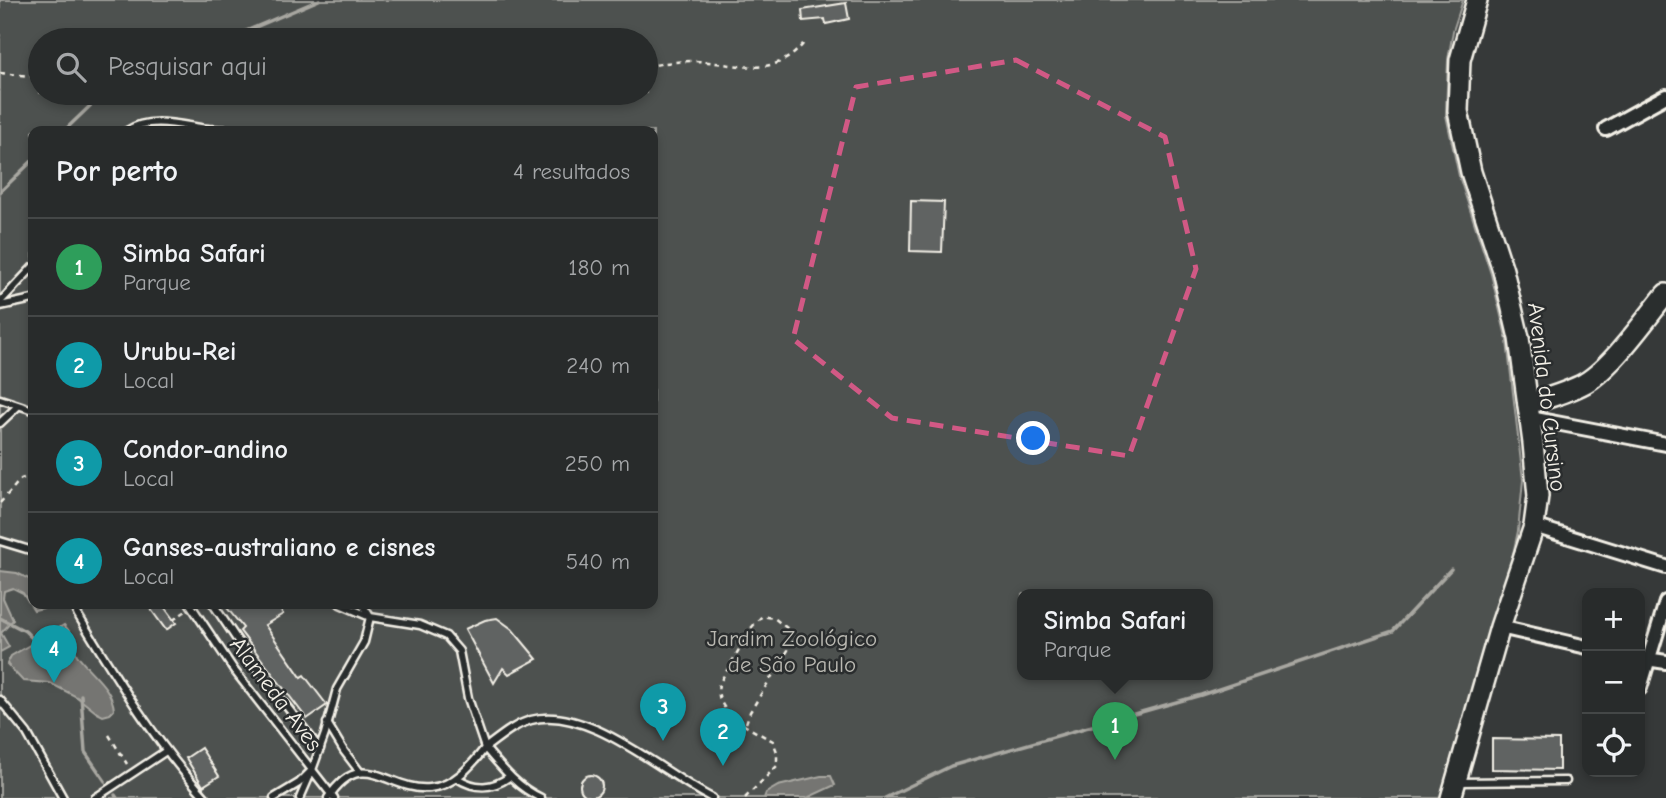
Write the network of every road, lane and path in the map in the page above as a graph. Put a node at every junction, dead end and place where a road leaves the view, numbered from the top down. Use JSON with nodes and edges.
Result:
{"nodes":[{"id":1,"x":1477,"y":0,"type":"edge"},
{"id":2,"x":806,"y":40,"type":"dead end"},
{"id":3,"x":658,"y":64,"type":"edge"},
{"id":4,"x":0,"y":73,"type":"edge"},
{"id":5,"x":28,"y":76,"type":"edge"},
{"id":6,"x":1666,"y":96,"type":"edge"},
{"id":7,"x":136,"y":126,"type":"edge"},
{"id":8,"x":186,"y":126,"type":"edge"},
{"id":9,"x":1606,"y":129,"type":"dead end"},
{"id":10,"x":28,"y":273,"type":"edge"},
{"id":11,"x":1666,"y":294,"type":"edge"},
{"id":12,"x":28,"y":300,"type":"edge"},
{"id":13,"x":0,"y":304,"type":"edge"},
{"id":14,"x":0,"y":399,"type":"edge"},
{"id":15,"x":18,"y":405,"type":"junction"},
{"id":16,"x":28,"y":408,"type":"edge"},
{"id":17,"x":1529,"y":411,"type":"junction"},
{"id":18,"x":0,"y":423,"type":"edge"},
{"id":19,"x":1666,"y":444,"type":"edge"},
{"id":20,"x":28,"y":477,"type":"edge"},
{"id":21,"x":0,"y":503,"type":"edge"},
{"id":22,"x":1534,"y":526,"type":"junction"},
{"id":23,"x":3,"y":542,"type":"edge"},
{"id":24,"x":28,"y":550,"type":"edge"},
{"id":25,"x":1666,"y":566,"type":"edge"},
{"id":26,"x":1666,"y":602,"type":"edge"},
{"id":27,"x":75,"y":609,"type":"edge"},
{"id":28,"x":186,"y":609,"type":"edge"},
{"id":29,"x":194,"y":609,"type":"edge"},
{"id":30,"x":216,"y":609,"type":"edge"},
{"id":31,"x":352,"y":609,"type":"edge"},
{"id":32,"x":365,"y":609,"type":"edge"},
{"id":33,"x":370,"y":617,"type":"junction"},
{"id":34,"x":173,"y":620,"type":"dead end"},
{"id":35,"x":1500,"y":627,"type":"junction"},
{"id":36,"x":1582,"y":646,"type":"edge"},
{"id":37,"x":1645,"y":656,"type":"edge"},
{"id":38,"x":1645,"y":659,"type":"edge"},
{"id":39,"x":1666,"y":662,"type":"edge"},
{"id":40,"x":0,"y":700,"type":"edge"},
{"id":41,"x":327,"y":723,"type":"junction"},
{"id":42,"x":745,"y":726,"type":"junction"},
{"id":43,"x":109,"y":735,"type":"dead end"},
{"id":44,"x":485,"y":748,"type":"junction"},
{"id":45,"x":320,"y":749,"type":"junction"},
{"id":46,"x":166,"y":751,"type":"junction"},
{"id":47,"x":312,"y":770,"type":"junction"},
{"id":48,"x":360,"y":772,"type":"junction"},
{"id":49,"x":133,"y":773,"type":"junction"},
{"id":50,"x":509,"y":777,"type":"junction"},
{"id":51,"x":457,"y":778,"type":"junction"},
{"id":52,"x":1566,"y":781,"type":"dead end"},
{"id":53,"x":1453,"y":790,"type":"edge"},
{"id":54,"x":701,"y":796,"type":"edge"},
{"id":55,"x":331,"y":797,"type":"edge"},
{"id":56,"x":63,"y":798,"type":"edge"},
{"id":57,"x":95,"y":798,"type":"edge"},
{"id":58,"x":206,"y":798,"type":"edge"},
{"id":59,"x":274,"y":798,"type":"edge"},
{"id":60,"x":300,"y":798,"type":"edge"},
{"id":61,"x":541,"y":798,"type":"edge"},
{"id":62,"x":712,"y":798,"type":"edge"},
{"id":63,"x":745,"y":798,"type":"edge"}],
"edges":[{"from":1,"to":17,"type":"main road","name":"Avenida do Cursino"},
{"from":2,"to":3,"type":"path"},
{"from":4,"to":5,"type":"path"},
{"from":6,"to":9,"type":"street"},
{"from":7,"to":8,"type":"lane"},
{"from":10,"to":13,"type":"lane"},
{"from":11,"to":17,"type":"main road"},
{"from":12,"to":13,"type":"lane"},
{"from":14,"to":15,"type":"lane"},
{"from":15,"to":16,"type":"lane"},
{"from":15,"to":18,"type":"lane"},
{"from":17,"to":19,"type":"street"},
{"from":17,"to":22,"type":"main road","name":"Avenida do Cursino"},
{"from":20,"to":21,"type":"path"},
{"from":22,"to":25,"type":"street"},
{"from":22,"to":35,"type":"main road","name":"Avenida do Cursino"},
{"from":23,"to":24,"type":"lane"},
{"from":26,"to":37,"type":"street"},
{"from":27,"to":46,"type":"lane"},
{"from":28,"to":34,"type":"path"},
{"from":29,"to":47,"type":"lane","name":"Alameda Aves"},
{"from":30,"to":45,"type":"lane","name":"Alameda Aves"},
{"from":31,"to":33,"type":"lane"},
{"from":32,"to":33,"type":"lane"},
{"from":33,"to":41,"type":"lane"},
{"from":33,"to":44,"type":"lane"},
{"from":35,"to":36,"type":"street"},
{"from":35,"to":53,"type":"main road","name":"Avenida do Cursino"},
{"from":38,"to":39,"type":"street"},
{"from":40,"to":56,"type":"lane"},
{"from":41,"to":45,"type":"lane"},
{"from":41,"to":48,"type":"lane"},
{"from":42,"to":42,"type":"path"},
{"from":42,"to":63,"type":"path"},
{"from":43,"to":49,"type":"path"},
{"from":44,"to":50,"type":"lane"},
{"from":44,"to":51,"type":"lane"},
{"from":44,"to":54,"type":"lane"},
{"from":45,"to":47,"type":"lane"},
{"from":46,"to":49,"type":"lane"},
{"from":46,"to":58,"type":"lane"},
{"from":47,"to":55,"type":"lane","name":"Alameda Aves"},
{"from":47,"to":59,"type":"lane"},
{"from":47,"to":60,"type":"lane"},
{"from":48,"to":51,"type":"lane"},
{"from":48,"to":55,"type":"lane"},
{"from":49,"to":57,"type":"lane"},
{"from":50,"to":51,"type":"lane"},
{"from":50,"to":61,"type":"lane"},
{"from":52,"to":53,"type":"lane"},
{"from":54,"to":62,"type":"lane"}]}
